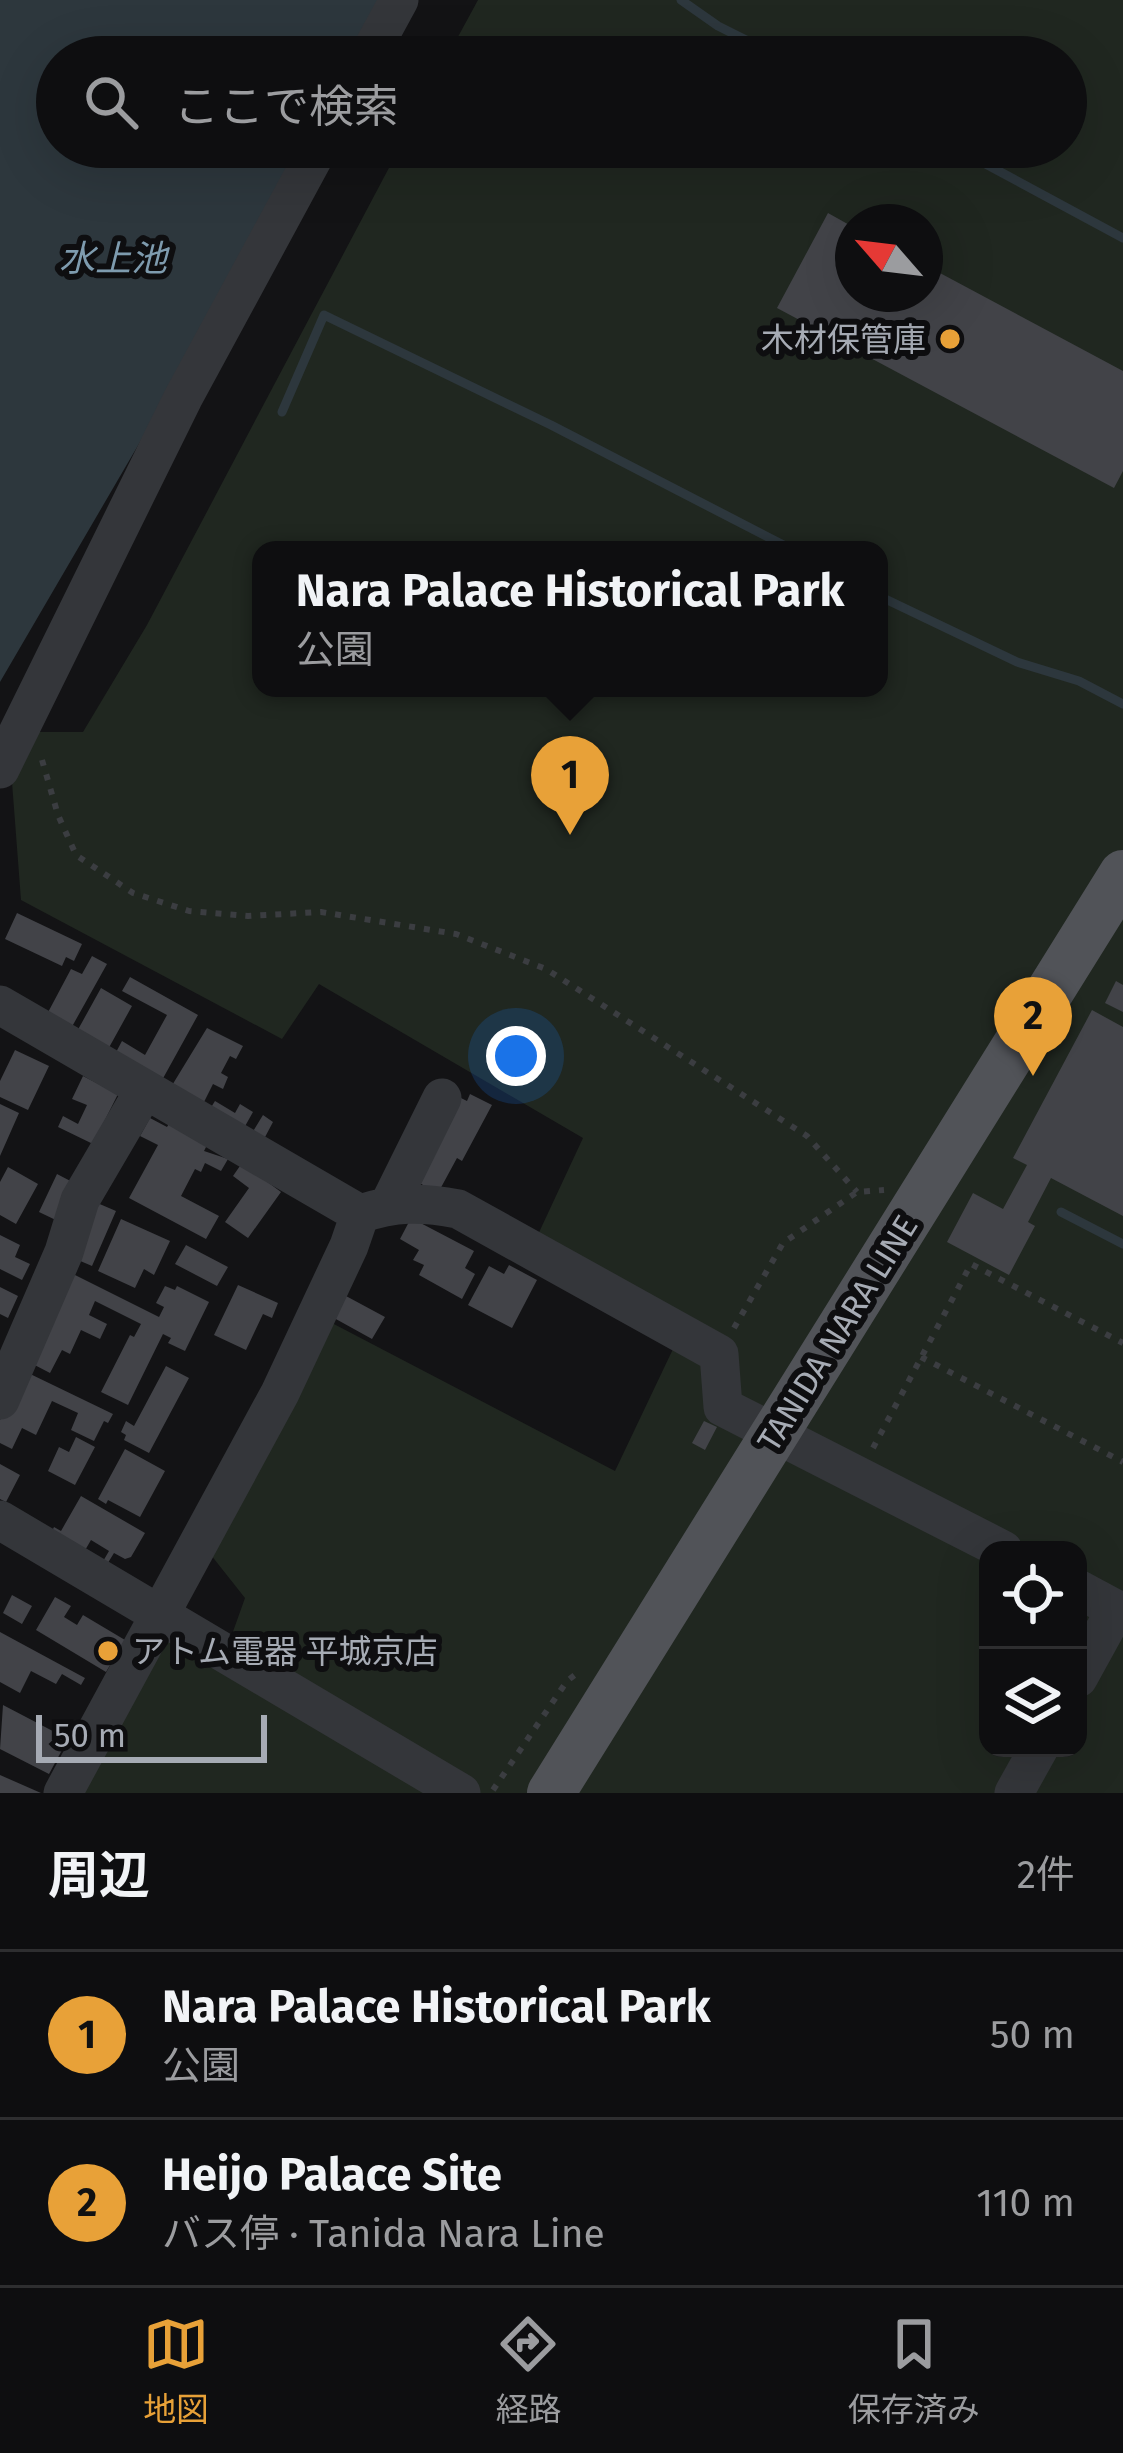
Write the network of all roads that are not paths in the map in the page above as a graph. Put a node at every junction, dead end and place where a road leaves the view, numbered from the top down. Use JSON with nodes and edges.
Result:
{"nodes":[{"id":1,"x":399,"y":0,"type":"edge"},
{"id":2,"x":379,"y":36,"type":"edge"},
{"id":3,"x":308,"y":168,"type":"edge"},
{"id":4,"x":6,"y":754,"type":"edge"},
{"id":5,"x":1123,"y":874,"type":"edge"},
{"id":6,"x":0,"y":1005,"type":"edge"},
{"id":7,"x":145,"y":1089,"type":"junction"},
{"id":8,"x":442,"y":1098,"type":"dead end"},
{"id":9,"x":375,"y":1208,"type":"junction"},
{"id":10,"x":0,"y":1400,"type":"edge"},
{"id":11,"x":772,"y":1435,"type":"junction"},
{"id":12,"x":0,"y":1520,"type":"edge"},
{"id":13,"x":986,"y":1541,"type":"edge"},
{"id":14,"x":1087,"y":1594,"type":"edge"},
{"id":15,"x":1119,"y":1611,"type":"edge"},
{"id":16,"x":159,"y":1614,"type":"junction"},
{"id":17,"x":1087,"y":1663,"type":"edge"},
{"id":18,"x":1034,"y":1757,"type":"edge"},
{"id":19,"x":63,"y":1793,"type":"edge"},
{"id":20,"x":461,"y":1793,"type":"edge"},
{"id":21,"x":551,"y":1793,"type":"edge"},
{"id":22,"x":1014,"y":1793,"type":"edge"}],
"edges":[{"from":1,"to":2,"type":"street"},
{"from":3,"to":4,"type":"street"},
{"from":5,"to":11,"type":"main road","name":"TANIDA NARA LINE"},
{"from":6,"to":7,"type":"street"},
{"from":7,"to":9,"type":"street"},
{"from":7,"to":10,"type":"street"},
{"from":8,"to":9,"type":"street"},
{"from":9,"to":11,"type":"street"},
{"from":9,"to":16,"type":"street"},
{"from":11,"to":13,"type":"street"},
{"from":11,"to":21,"type":"main road","name":"TANIDA NARA LINE"},
{"from":12,"to":16,"type":"street"},
{"from":14,"to":15,"type":"street"},
{"from":15,"to":17,"type":"street"},
{"from":16,"to":19,"type":"street"},
{"from":16,"to":20,"type":"street"},
{"from":18,"to":22,"type":"street"}]}
